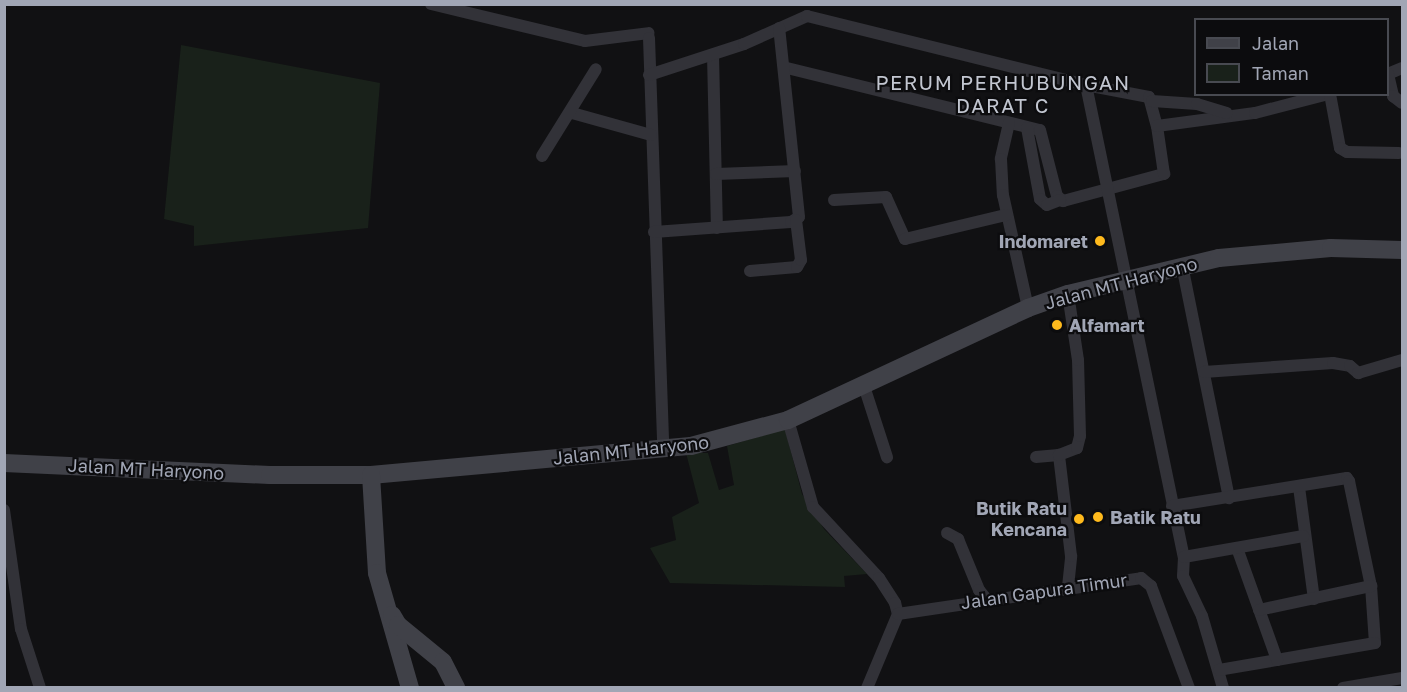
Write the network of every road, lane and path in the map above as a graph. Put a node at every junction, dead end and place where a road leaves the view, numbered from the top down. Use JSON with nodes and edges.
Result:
{"nodes":[{"id":1,"x":431,"y":4,"type":"edge"},
{"id":2,"x":779,"y":28,"type":"junction"},
{"id":3,"x":713,"y":55,"type":"junction"},
{"id":4,"x":787,"y":68,"type":"junction"},
{"id":5,"x":596,"y":69,"type":"dead end"},
{"id":6,"x":650,"y":75,"type":"junction"},
{"id":7,"x":1389,"y":78,"type":"edge"},
{"id":8,"x":1086,"y":85,"type":"junction"},
{"id":9,"x":1321,"y":96,"type":"edge"},
{"id":10,"x":1329,"y":96,"type":"edge"},
{"id":11,"x":1152,"y":101,"type":"junction"},
{"id":12,"x":1402,"y":103,"type":"edge"},
{"id":13,"x":572,"y":113,"type":"junction"},
{"id":14,"x":1231,"y":114,"type":"junction"},
{"id":15,"x":1009,"y":123,"type":"junction"},
{"id":16,"x":1157,"y":126,"type":"junction"},
{"id":17,"x":1027,"y":128,"type":"junction"},
{"id":18,"x":651,"y":135,"type":"junction"},
{"id":19,"x":1399,"y":153,"type":"dead end"},
{"id":20,"x":542,"y":156,"type":"dead end"},
{"id":21,"x":795,"y":171,"type":"junction"},
{"id":22,"x":716,"y":174,"type":"junction"},
{"id":23,"x":1108,"y":190,"type":"junction"},
{"id":24,"x":834,"y":200,"type":"dead end"},
{"id":25,"x":1060,"y":200,"type":"junction"},
{"id":26,"x":1006,"y":215,"type":"junction"},
{"id":27,"x":796,"y":220,"type":"junction"},
{"id":28,"x":717,"y":228,"type":"junction"},
{"id":29,"x":654,"y":232,"type":"junction"},
{"id":30,"x":1402,"y":238,"type":"edge"},
{"id":31,"x":1331,"y":248,"type":"junction"},
{"id":32,"x":1402,"y":250,"type":"edge"},
{"id":33,"x":1182,"y":265,"type":"junction"},
{"id":34,"x":750,"y":271,"type":"dead end"},
{"id":35,"x":1126,"y":278,"type":"junction"},
{"id":36,"x":1068,"y":294,"type":"junction"},
{"id":37,"x":1028,"y":308,"type":"junction"},
{"id":38,"x":1402,"y":360,"type":"edge"},
{"id":39,"x":1204,"y":372,"type":"junction"},
{"id":40,"x":864,"y":386,"type":"junction"},
{"id":41,"x":788,"y":420,"type":"junction"},
{"id":42,"x":663,"y":449,"type":"junction"},
{"id":43,"x":1059,"y":455,"type":"junction"},
{"id":44,"x":887,"y":457,"type":"dead end"},
{"id":45,"x":1036,"y":457,"type":"dead end"},
{"id":46,"x":4,"y":463,"type":"edge"},
{"id":47,"x":371,"y":475,"type":"junction"},
{"id":48,"x":1299,"y":487,"type":"junction"},
{"id":49,"x":1228,"y":498,"type":"junction"},
{"id":50,"x":1172,"y":506,"type":"junction"},
{"id":51,"x":4,"y":510,"type":"edge"},
{"id":52,"x":946,"y":532,"type":"dead end"},
{"id":53,"x":1303,"y":536,"type":"junction"},
{"id":54,"x":1237,"y":548,"type":"junction"},
{"id":55,"x":1184,"y":557,"type":"junction"},
{"id":56,"x":1371,"y":586,"type":"junction"},
{"id":57,"x":1068,"y":587,"type":"junction"},
{"id":58,"x":1314,"y":599,"type":"junction"},
{"id":59,"x":384,"y":600,"type":"junction"},
{"id":60,"x":987,"y":600,"type":"junction"},
{"id":61,"x":1259,"y":610,"type":"junction"},
{"id":62,"x":898,"y":614,"type":"junction"},
{"id":63,"x":1276,"y":660,"type":"junction"},
{"id":64,"x":1219,"y":670,"type":"junction"},
{"id":65,"x":1402,"y":678,"type":"edge"},
{"id":66,"x":40,"y":687,"type":"edge"},
{"id":67,"x":410,"y":687,"type":"edge"},
{"id":68,"x":456,"y":687,"type":"edge"},
{"id":69,"x":867,"y":687,"type":"edge"},
{"id":70,"x":1189,"y":687,"type":"edge"},
{"id":71,"x":1222,"y":687,"type":"edge"},
{"id":72,"x":1347,"y":687,"type":"edge"}],
"edges":[{"from":1,"to":6,"type":"street"},
{"from":2,"to":3,"type":"street"},
{"from":2,"to":4,"type":"street"},
{"from":2,"to":8,"type":"street"},
{"from":3,"to":6,"type":"street"},
{"from":3,"to":22,"type":"street"},
{"from":4,"to":15,"type":"street"},
{"from":4,"to":21,"type":"street"},
{"from":5,"to":13,"type":"street"},
{"from":6,"to":18,"type":"street"},
{"from":7,"to":12,"type":"street"},
{"from":8,"to":11,"type":"street"},
{"from":8,"to":23,"type":"street"},
{"from":9,"to":14,"type":"street"},
{"from":10,"to":19,"type":"street"},
{"from":11,"to":14,"type":"street"},
{"from":11,"to":16,"type":"street"},
{"from":13,"to":18,"type":"street"},
{"from":13,"to":20,"type":"street"},
{"from":14,"to":16,"type":"street"},
{"from":15,"to":17,"type":"street"},
{"from":15,"to":26,"type":"street"},
{"from":16,"to":23,"type":"street"},
{"from":17,"to":25,"type":"street"},
{"from":17,"to":25,"type":"street"},
{"from":18,"to":29,"type":"street"},
{"from":21,"to":22,"type":"street"},
{"from":21,"to":27,"type":"street"},
{"from":22,"to":28,"type":"street"},
{"from":23,"to":25,"type":"street"},
{"from":23,"to":35,"type":"street"},
{"from":24,"to":26,"type":"street"},
{"from":26,"to":37,"type":"street"},
{"from":27,"to":28,"type":"street"},
{"from":27,"to":34,"type":"street"},
{"from":28,"to":29,"type":"street"},
{"from":29,"to":42,"type":"street"},
{"from":30,"to":31,"type":"main road","name":"Jalan MT Haryono"},
{"from":31,"to":32,"type":"main road","name":"Jalan MT Haryono"},
{"from":31,"to":33,"type":"main road","name":"Jalan MT Haryono"},
{"from":33,"to":35,"type":"main road","name":"Jalan MT Haryono"},
{"from":33,"to":39,"type":"street"},
{"from":35,"to":36,"type":"main road","name":"Jalan MT Haryono"},
{"from":35,"to":50,"type":"street"},
{"from":36,"to":37,"type":"main road","name":"Jalan MT Haryono"},
{"from":36,"to":43,"type":"street"},
{"from":37,"to":40,"type":"main road","name":"Jalan MT Haryono"},
{"from":38,"to":39,"type":"street"},
{"from":39,"to":49,"type":"street"},
{"from":40,"to":41,"type":"main road","name":"Jalan MT Haryono"},
{"from":40,"to":44,"type":"street"},
{"from":41,"to":42,"type":"main road","name":"Jalan MT Haryono"},
{"from":41,"to":62,"type":"street"},
{"from":42,"to":47,"type":"main road","name":"Jalan MT Haryono"},
{"from":43,"to":45,"type":"street"},
{"from":43,"to":57,"type":"street"},
{"from":46,"to":47,"type":"main road","name":"Jalan MT Haryono"},
{"from":47,"to":59,"type":"main road"},
{"from":48,"to":49,"type":"street"},
{"from":48,"to":53,"type":"street"},
{"from":48,"to":56,"type":"street"},
{"from":49,"to":50,"type":"street"},
{"from":50,"to":55,"type":"street"},
{"from":51,"to":66,"type":"street"},
{"from":52,"to":60,"type":"street"},
{"from":53,"to":54,"type":"street"},
{"from":53,"to":58,"type":"street"},
{"from":54,"to":55,"type":"street"},
{"from":54,"to":61,"type":"street"},
{"from":55,"to":64,"type":"street"},
{"from":56,"to":58,"type":"street"},
{"from":56,"to":63,"type":"street"},
{"from":57,"to":60,"type":"street","name":"Jalan Gapura Timur"},
{"from":57,"to":70,"type":"street","name":"Jalan Gapura Timur"},
{"from":58,"to":61,"type":"street"},
{"from":59,"to":67,"type":"main road"},
{"from":59,"to":68,"type":"main road"},
{"from":60,"to":62,"type":"street","name":"Jalan Gapura Timur"},
{"from":61,"to":63,"type":"street"},
{"from":62,"to":69,"type":"street"},
{"from":63,"to":64,"type":"street"},
{"from":64,"to":71,"type":"street"},
{"from":65,"to":72,"type":"street"}]}
